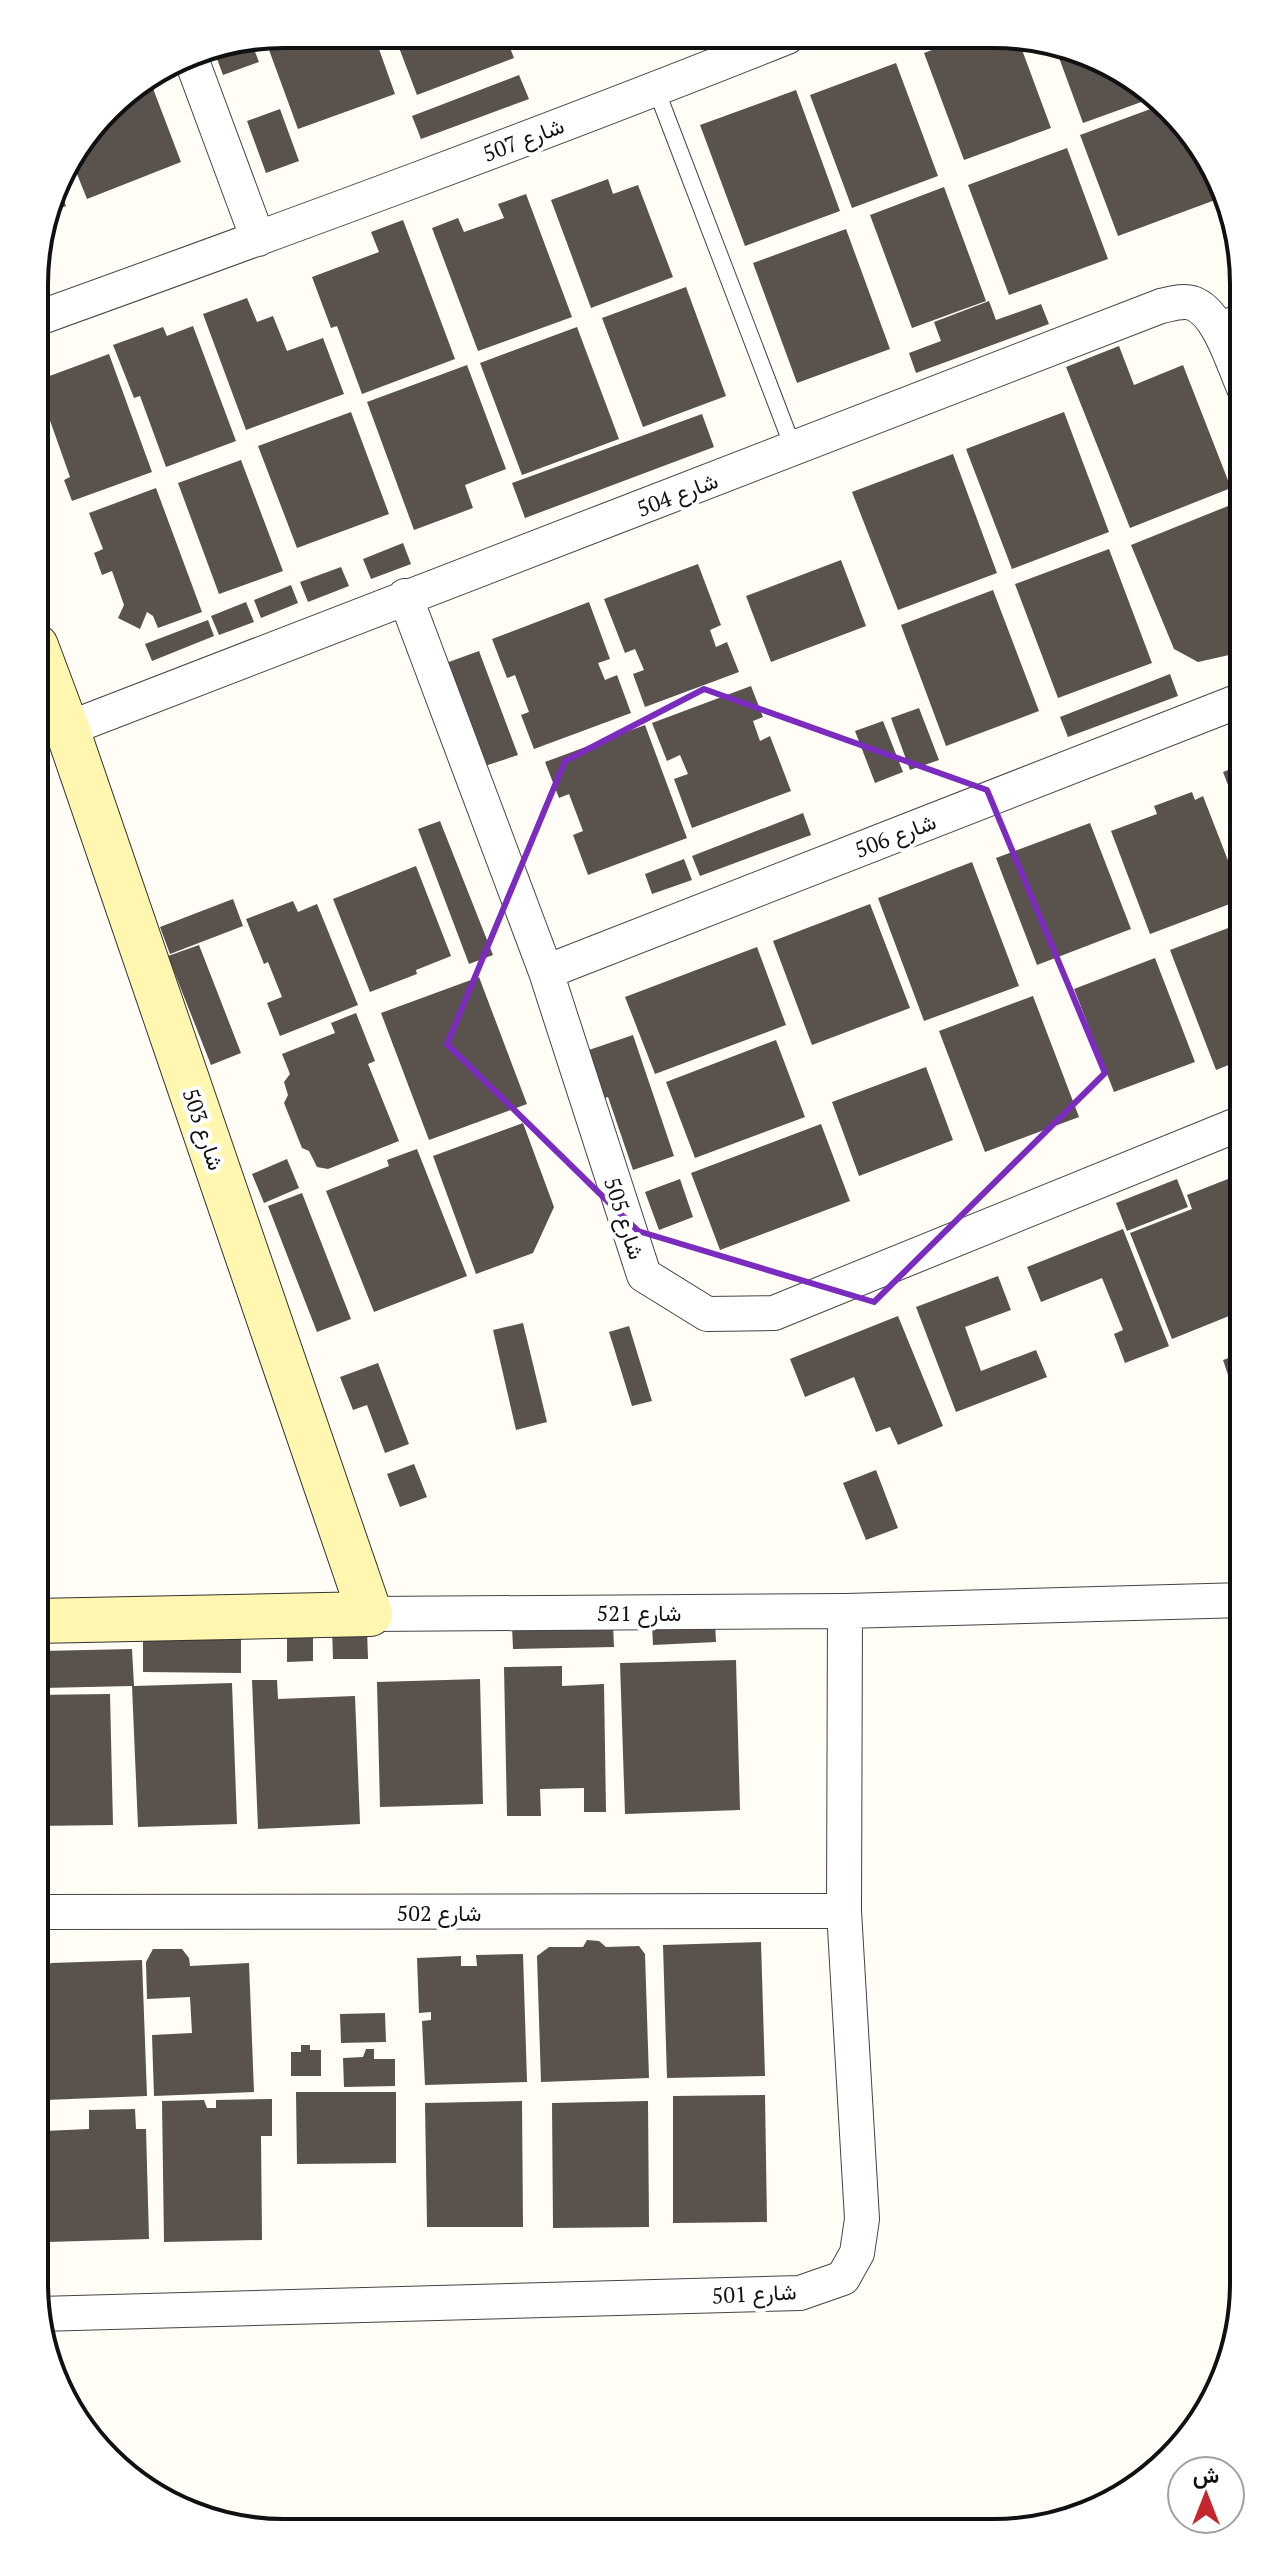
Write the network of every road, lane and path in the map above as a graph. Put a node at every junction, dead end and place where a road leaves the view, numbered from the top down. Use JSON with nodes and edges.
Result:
{"nodes":[{"id":1,"x":758,"y":48,"type":"edge"},
{"id":2,"x":194,"y":66,"type":"edge"},
{"id":3,"x":656,"y":89,"type":"junction"},
{"id":4,"x":258,"y":239,"type":"junction"},
{"id":5,"x":49,"y":314,"type":"edge"},
{"id":6,"x":1229,"y":316,"type":"edge"},
{"id":7,"x":794,"y":450,"type":"junction"},
{"id":8,"x":405,"y":596,"type":"junction"},
{"id":9,"x":49,"y":680,"type":"edge"},
{"id":10,"x":1230,"y":705,"type":"edge"},
{"id":11,"x":67,"y":729,"type":"junction"},
{"id":12,"x":546,"y":972,"type":"junction"},
{"id":13,"x":1230,"y":1128,"type":"edge"},
{"id":14,"x":1229,"y":1608,"type":"edge"},
{"id":15,"x":845,"y":1611,"type":"junction"},
{"id":16,"x":370,"y":1614,"type":"junction"},
{"id":17,"x":48,"y":1621,"type":"edge"},
{"id":18,"x":844,"y":1911,"type":"junction"},
{"id":19,"x":48,"y":1912,"type":"edge"},
{"id":20,"x":50,"y":2314,"type":"edge"}],
"edges":[{"from":1,"to":3,"type":"street","name":"شارع 507"},
{"from":2,"to":4,"type":"street"},
{"from":3,"to":4,"type":"street","name":"شارع 507"},
{"from":3,"to":7,"type":"lane"},
{"from":4,"to":5,"type":"street","name":"شارع 507"},
{"from":6,"to":7,"type":"street","name":"شارع 504"},
{"from":7,"to":8,"type":"street","name":"شارع 504"},
{"from":8,"to":11,"type":"street","name":"شارع 504"},
{"from":8,"to":12,"type":"street","name":"شارع 505"},
{"from":9,"to":11,"type":"street","name":"شارع 503"},
{"from":10,"to":12,"type":"street","name":"شارع 506"},
{"from":11,"to":16,"type":"street","name":"شارع 503"},
{"from":12,"to":13,"type":"street","name":"شارع 505"},
{"from":14,"to":15,"type":"street","name":"شارع 521"},
{"from":15,"to":16,"type":"street","name":"شارع 521"},
{"from":15,"to":18,"type":"street","name":"شارع 501"},
{"from":16,"to":17,"type":"street","name":"شارع 521"},
{"from":18,"to":19,"type":"street","name":"شارع 502"},
{"from":18,"to":20,"type":"street","name":"شارع 501"}]}
